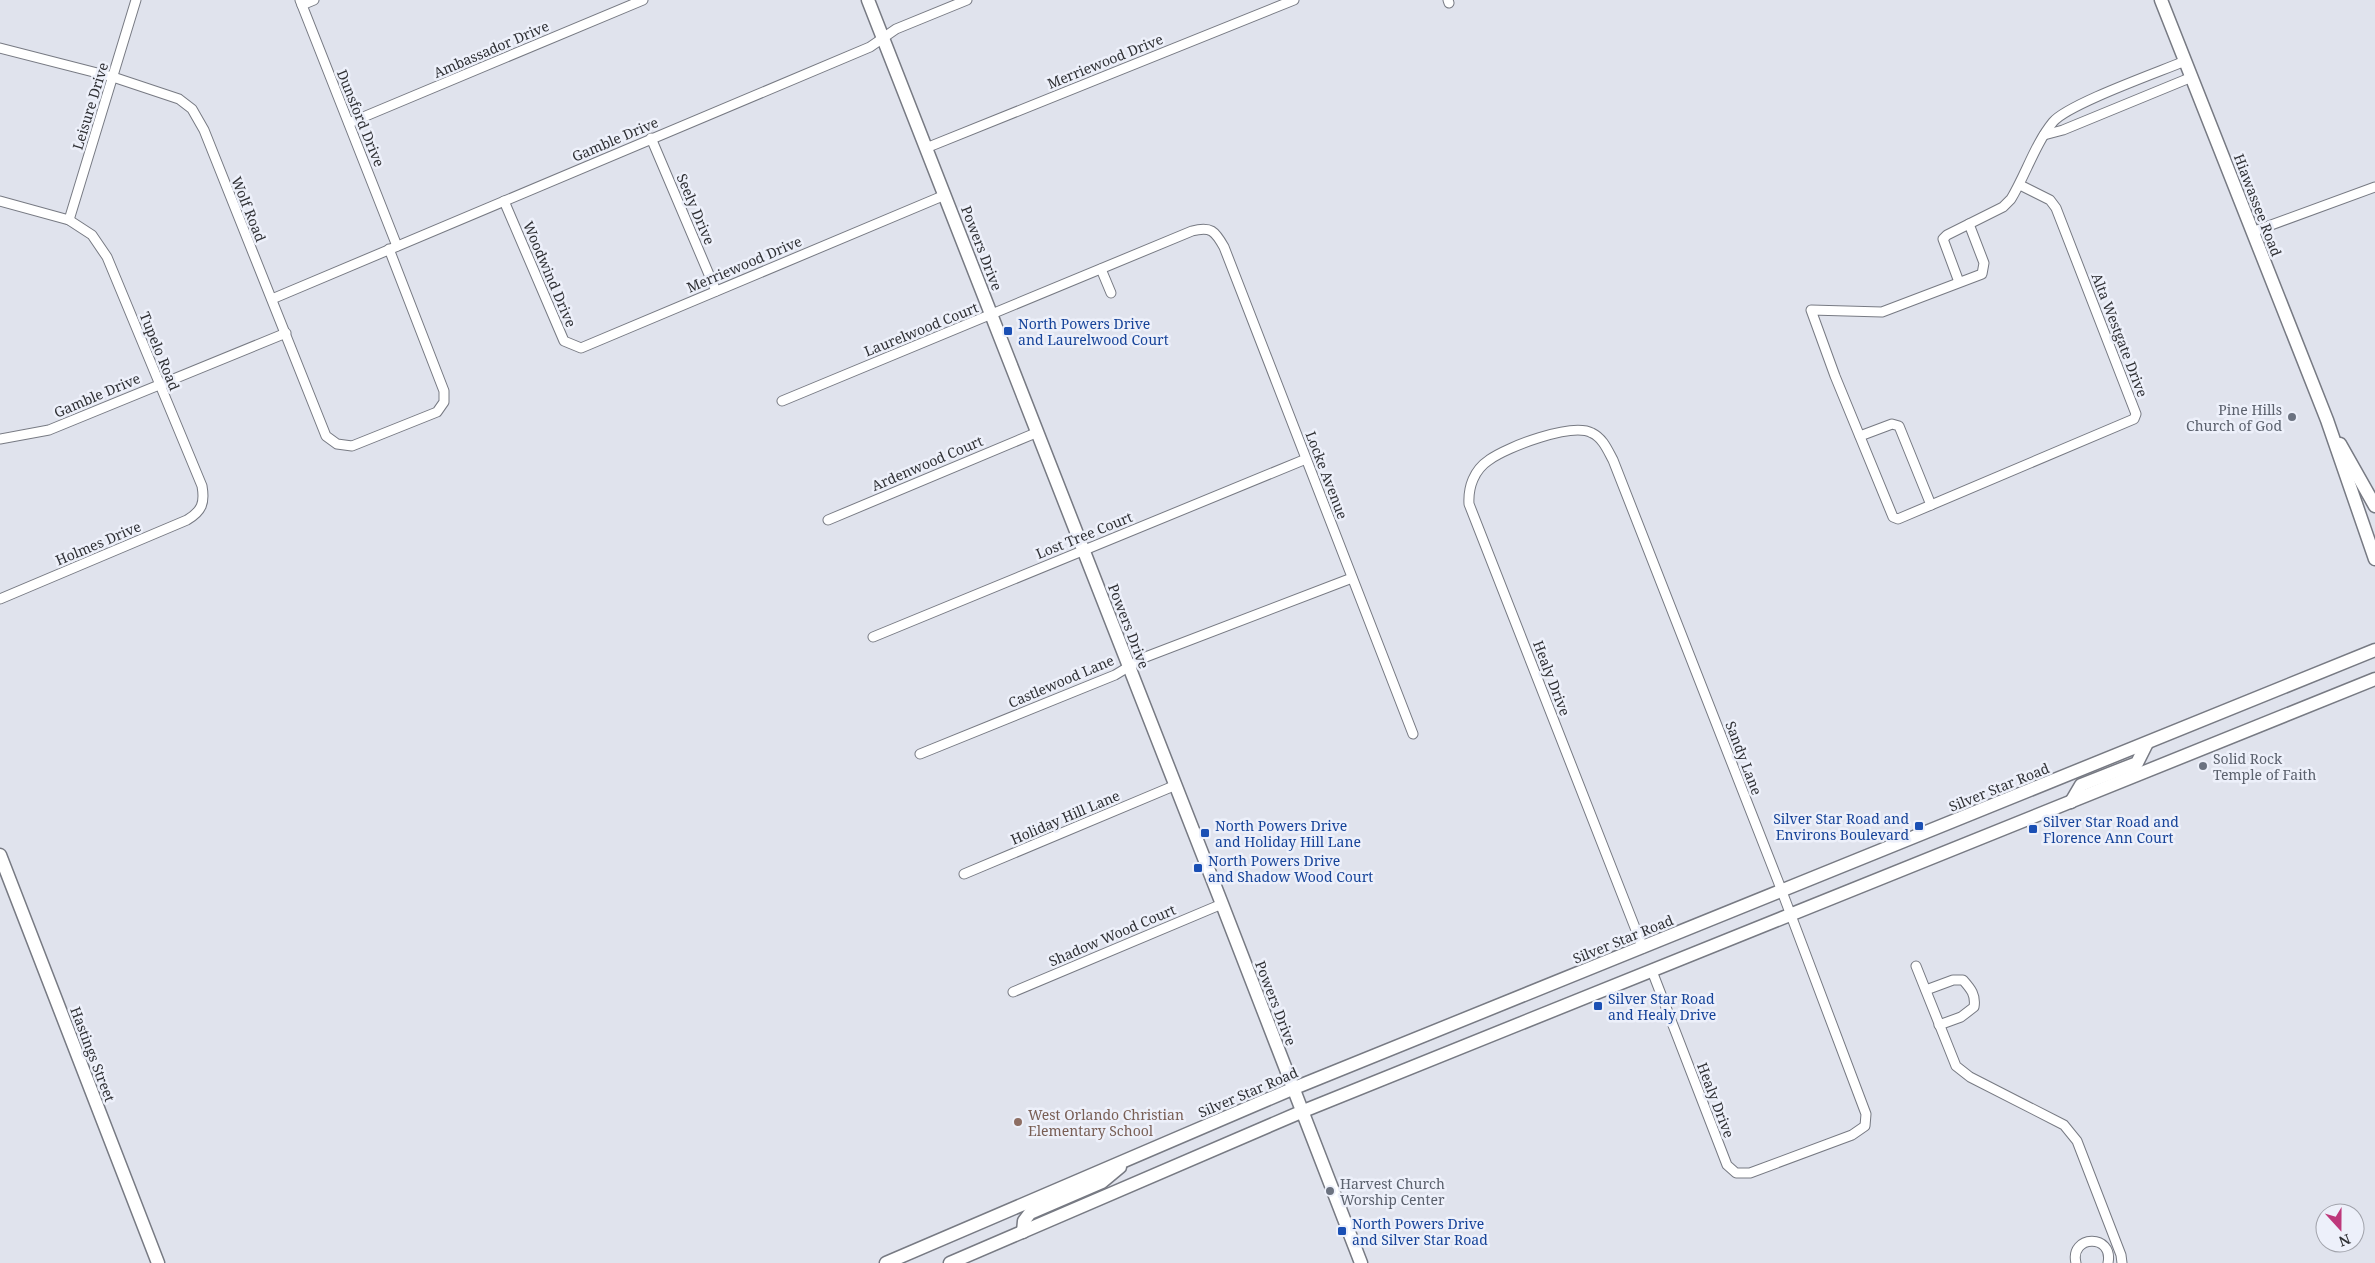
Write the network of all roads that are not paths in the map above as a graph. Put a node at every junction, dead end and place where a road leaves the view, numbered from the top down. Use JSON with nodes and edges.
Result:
{"nodes":[{"id":1,"x":136,"y":0,"type":"edge"},
{"id":2,"x":314,"y":0,"type":"edge"},
{"id":3,"x":643,"y":0,"type":"edge"},
{"id":4,"x":868,"y":0,"type":"edge"},
{"id":5,"x":967,"y":0,"type":"edge"},
{"id":6,"x":1294,"y":0,"type":"edge"},
{"id":7,"x":2161,"y":0,"type":"edge"},
{"id":8,"x":301,"y":3,"type":"edge"},
{"id":9,"x":628,"y":3,"type":"edge"},
{"id":10,"x":883,"y":38,"type":"junction"},
{"id":11,"x":0,"y":48,"type":"edge"},
{"id":12,"x":2185,"y":62,"type":"junction"},
{"id":13,"x":113,"y":77,"type":"junction"},
{"id":14,"x":2192,"y":77,"type":"junction"},
{"id":15,"x":349,"y":123,"type":"junction"},
{"id":16,"x":2044,"y":135,"type":"junction"},
{"id":17,"x":651,"y":138,"type":"junction"},
{"id":18,"x":926,"y":148,"type":"junction"},
{"id":19,"x":2020,"y":185,"type":"junction"},
{"id":20,"x":2375,"y":187,"type":"edge"},
{"id":21,"x":945,"y":195,"type":"junction"},
{"id":22,"x":504,"y":201,"type":"junction"},
{"id":23,"x":1,"y":204,"type":"edge"},
{"id":24,"x":69,"y":220,"type":"junction"},
{"id":25,"x":1969,"y":224,"type":"junction"},
{"id":26,"x":1210,"y":229,"type":"joint"},
{"id":27,"x":2252,"y":232,"type":"junction"},
{"id":28,"x":393,"y":248,"type":"junction"},
{"id":29,"x":1101,"y":269,"type":"junction"},
{"id":30,"x":1959,"y":282,"type":"junction"},
{"id":31,"x":716,"y":290,"type":"junction"},
{"id":32,"x":1111,"y":293,"type":"dead end"},
{"id":33,"x":272,"y":299,"type":"junction"},
{"id":34,"x":992,"y":314,"type":"junction"},
{"id":35,"x":286,"y":333,"type":"junction"},
{"id":36,"x":581,"y":348,"type":"joint"},
{"id":37,"x":159,"y":385,"type":"junction"},
{"id":38,"x":782,"y":401,"type":"dead end"},
{"id":39,"x":2327,"y":420,"type":"junction"},
{"id":40,"x":397,"y":428,"type":"joint"},
{"id":41,"x":1038,"y":432,"type":"junction"},
{"id":42,"x":1860,"y":436,"type":"junction"},
{"id":43,"x":0,"y":439,"type":"edge"},
{"id":44,"x":1525,"y":444,"type":"joint"},
{"id":45,"x":1306,"y":459,"type":"junction"},
{"id":46,"x":1931,"y":505,"type":"junction"},
{"id":47,"x":2375,"y":506,"type":"edge"},
{"id":48,"x":203,"y":507,"type":"joint"},
{"id":49,"x":828,"y":520,"type":"dead end"},
{"id":50,"x":1084,"y":550,"type":"junction"},
{"id":51,"x":2375,"y":558,"type":"edge"},
{"id":52,"x":1352,"y":578,"type":"junction"},
{"id":53,"x":0,"y":598,"type":"edge"},
{"id":54,"x":873,"y":637,"type":"dead end"},
{"id":55,"x":2375,"y":650,"type":"edge"},
{"id":56,"x":1129,"y":666,"type":"junction"},
{"id":57,"x":2375,"y":679,"type":"edge"},
{"id":58,"x":1413,"y":734,"type":"dead end"},
{"id":59,"x":2147,"y":743,"type":"junction"},
{"id":60,"x":920,"y":754,"type":"dead end"},
{"id":61,"x":1176,"y":785,"type":"junction"},
{"id":62,"x":2071,"y":802,"type":"junction"},
{"id":63,"x":0,"y":855,"type":"edge"},
{"id":64,"x":964,"y":874,"type":"dead end"},
{"id":65,"x":1782,"y":891,"type":"junction"},
{"id":66,"x":1222,"y":904,"type":"junction"},
{"id":67,"x":1790,"y":915,"type":"junction"},
{"id":68,"x":1643,"y":948,"type":"junction"},
{"id":69,"x":1916,"y":966,"type":"dead end"},
{"id":70,"x":1652,"y":971,"type":"junction"},
{"id":71,"x":1926,"y":990,"type":"junction"},
{"id":72,"x":1013,"y":992,"type":"dead end"},
{"id":73,"x":1939,"y":1025,"type":"junction"},
{"id":74,"x":1292,"y":1089,"type":"junction"},
{"id":75,"x":1301,"y":1112,"type":"junction"},
{"id":76,"x":1799,"y":1154,"type":"joint"},
{"id":77,"x":1131,"y":1158,"type":"junction"},
{"id":78,"x":1023,"y":1232,"type":"junction"},
{"id":79,"x":2117,"y":1246,"type":"junction"},
{"id":80,"x":2107,"y":1250,"type":"junction"},
{"id":81,"x":158,"y":1263,"type":"edge"},
{"id":82,"x":886,"y":1263,"type":"edge"},
{"id":83,"x":950,"y":1263,"type":"edge"},
{"id":84,"x":1360,"y":1263,"type":"edge"},
{"id":85,"x":2076,"y":1263,"type":"edge"},
{"id":86,"x":2108,"y":1263,"type":"edge"},
{"id":87,"x":2122,"y":1263,"type":"edge"}],
"edges":[{"from":1,"to":13,"type":"street","name":"Leisure Drive"},
{"from":2,"to":8,"type":"street"},
{"from":3,"to":9,"type":"street","name":"Ambassador Drive"},
{"from":4,"to":10,"type":"main road","name":"Powers Drive"},
{"from":5,"to":10,"type":"street","name":"Gamble Drive"},
{"from":6,"to":18,"type":"street","name":"Merriewood Drive"},
{"from":7,"to":12,"type":"main road","name":"Hiawassee Road"},
{"from":8,"to":15,"type":"street","name":"Dunsford Drive"},
{"from":9,"to":15,"type":"street","name":"Ambassador Drive"},
{"from":10,"to":17,"type":"street","name":"Gamble Drive"},
{"from":10,"to":18,"type":"main road","name":"Powers Drive"},
{"from":11,"to":13,"type":"street","name":"Wolf Road"},
{"from":12,"to":14,"type":"main road","name":"Hiawassee Road"},
{"from":12,"to":16,"type":"street"},
{"from":13,"to":24,"type":"street","name":"Leisure Drive"},
{"from":13,"to":33,"type":"street","name":"Wolf Road"},
{"from":14,"to":16,"type":"street"},
{"from":14,"to":27,"type":"main road","name":"Hiawassee Road"},
{"from":15,"to":28,"type":"street","name":"Dunsford Drive"},
{"from":16,"to":19,"type":"street"},
{"from":17,"to":22,"type":"street","name":"Gamble Drive"},
{"from":17,"to":31,"type":"street","name":"Seely Drive"},
{"from":18,"to":21,"type":"main road","name":"Powers Drive"},
{"from":19,"to":25,"type":"street"},
{"from":19,"to":46,"type":"street","name":"Alta Westgate Drive"},
{"from":20,"to":27,"type":"street"},
{"from":21,"to":31,"type":"street","name":"Merriewood Drive"},
{"from":21,"to":34,"type":"main road","name":"Powers Drive"},
{"from":22,"to":28,"type":"street","name":"Gamble Drive"},
{"from":22,"to":36,"type":"street","name":"Woodwind Drive"},
{"from":23,"to":24,"type":"street","name":"Tupelo Road"},
{"from":24,"to":37,"type":"street","name":"Tupelo Road"},
{"from":25,"to":30,"type":"street"},
{"from":25,"to":30,"type":"street","name":"Alta Westgate Drive"},
{"from":26,"to":29,"type":"street","name":"Laurelwood Court"},
{"from":26,"to":45,"type":"street","name":"Locke Avenue"},
{"from":27,"to":39,"type":"main road","name":"Hiawassee Road"},
{"from":28,"to":33,"type":"street","name":"Gamble Drive"},
{"from":28,"to":40,"type":"street","name":"Dunsford Drive"},
{"from":29,"to":32,"type":"street"},
{"from":29,"to":34,"type":"street","name":"Laurelwood Court"},
{"from":30,"to":42,"type":"street","name":"Alta Westgate Drive"},
{"from":31,"to":36,"type":"street","name":"Merriewood Drive"},
{"from":33,"to":35,"type":"street","name":"Wolf Road"},
{"from":34,"to":38,"type":"street","name":"Laurelwood Court"},
{"from":34,"to":41,"type":"main road","name":"Powers Drive"},
{"from":35,"to":37,"type":"street","name":"Gamble Drive"},
{"from":35,"to":40,"type":"street","name":"Wolf Road"},
{"from":37,"to":43,"type":"street","name":"Gamble Drive"},
{"from":37,"to":48,"type":"street","name":"Tupelo Road"},
{"from":39,"to":47,"type":"main road","name":"Hiawassee Road"},
{"from":39,"to":51,"type":"main road","name":"Hiawassee Road"},
{"from":41,"to":49,"type":"street","name":"Ardenwood Court"},
{"from":41,"to":50,"type":"main road","name":"Powers Drive"},
{"from":42,"to":46,"type":"street"},
{"from":42,"to":46,"type":"street","name":"Alta Westgate Drive"},
{"from":44,"to":65,"type":"street","name":"Sandy Lane"},
{"from":44,"to":68,"type":"street","name":"Healy Drive"},
{"from":45,"to":50,"type":"street","name":"Lost Tree Court"},
{"from":45,"to":52,"type":"street","name":"Locke Avenue"},
{"from":48,"to":53,"type":"street","name":"Holmes Drive"},
{"from":50,"to":54,"type":"street","name":"Lost Tree Court"},
{"from":50,"to":56,"type":"main road","name":"Powers Drive"},
{"from":52,"to":56,"type":"street","name":"Castlewood Lane"},
{"from":52,"to":58,"type":"street","name":"Locke Avenue"},
{"from":55,"to":59,"type":"main road","name":"Silver Star Road"},
{"from":56,"to":60,"type":"street","name":"Castlewood Lane"},
{"from":56,"to":61,"type":"main road","name":"Powers Drive"},
{"from":57,"to":62,"type":"main road"},
{"from":59,"to":62,"type":"main road"},
{"from":59,"to":65,"type":"main road","name":"Silver Star Road"},
{"from":61,"to":64,"type":"street","name":"Holiday Hill Lane"},
{"from":61,"to":66,"type":"main road","name":"Powers Drive"},
{"from":62,"to":67,"type":"main road"},
{"from":63,"to":81,"type":"main road","name":"Hastings Street"},
{"from":65,"to":67,"type":"street","name":"Sandy Lane"},
{"from":65,"to":68,"type":"main road","name":"Silver Star Road"},
{"from":66,"to":72,"type":"street","name":"Shadow Wood Court"},
{"from":66,"to":74,"type":"main road","name":"Powers Drive"},
{"from":67,"to":70,"type":"main road"},
{"from":67,"to":76,"type":"street","name":"Sandy Lane"},
{"from":68,"to":74,"type":"main road","name":"Silver Star Road"},
{"from":69,"to":71,"type":"street"},
{"from":70,"to":75,"type":"main road"},
{"from":70,"to":76,"type":"street","name":"Healy Drive"},
{"from":71,"to":73,"type":"street"},
{"from":71,"to":73,"type":"street"},
{"from":73,"to":79,"type":"street"},
{"from":74,"to":75,"type":"main road","name":"Powers Drive"},
{"from":74,"to":77,"type":"main road","name":"Silver Star Road"},
{"from":75,"to":78,"type":"main road"},
{"from":75,"to":84,"type":"main road","name":"Powers Drive"},
{"from":77,"to":78,"type":"main road"},
{"from":77,"to":82,"type":"main road","name":"Silver Star Road"},
{"from":78,"to":83,"type":"main road"},
{"from":79,"to":80,"type":"street"},
{"from":79,"to":87,"type":"street"},
{"from":80,"to":85,"type":"street"},
{"from":80,"to":86,"type":"street"}]}
